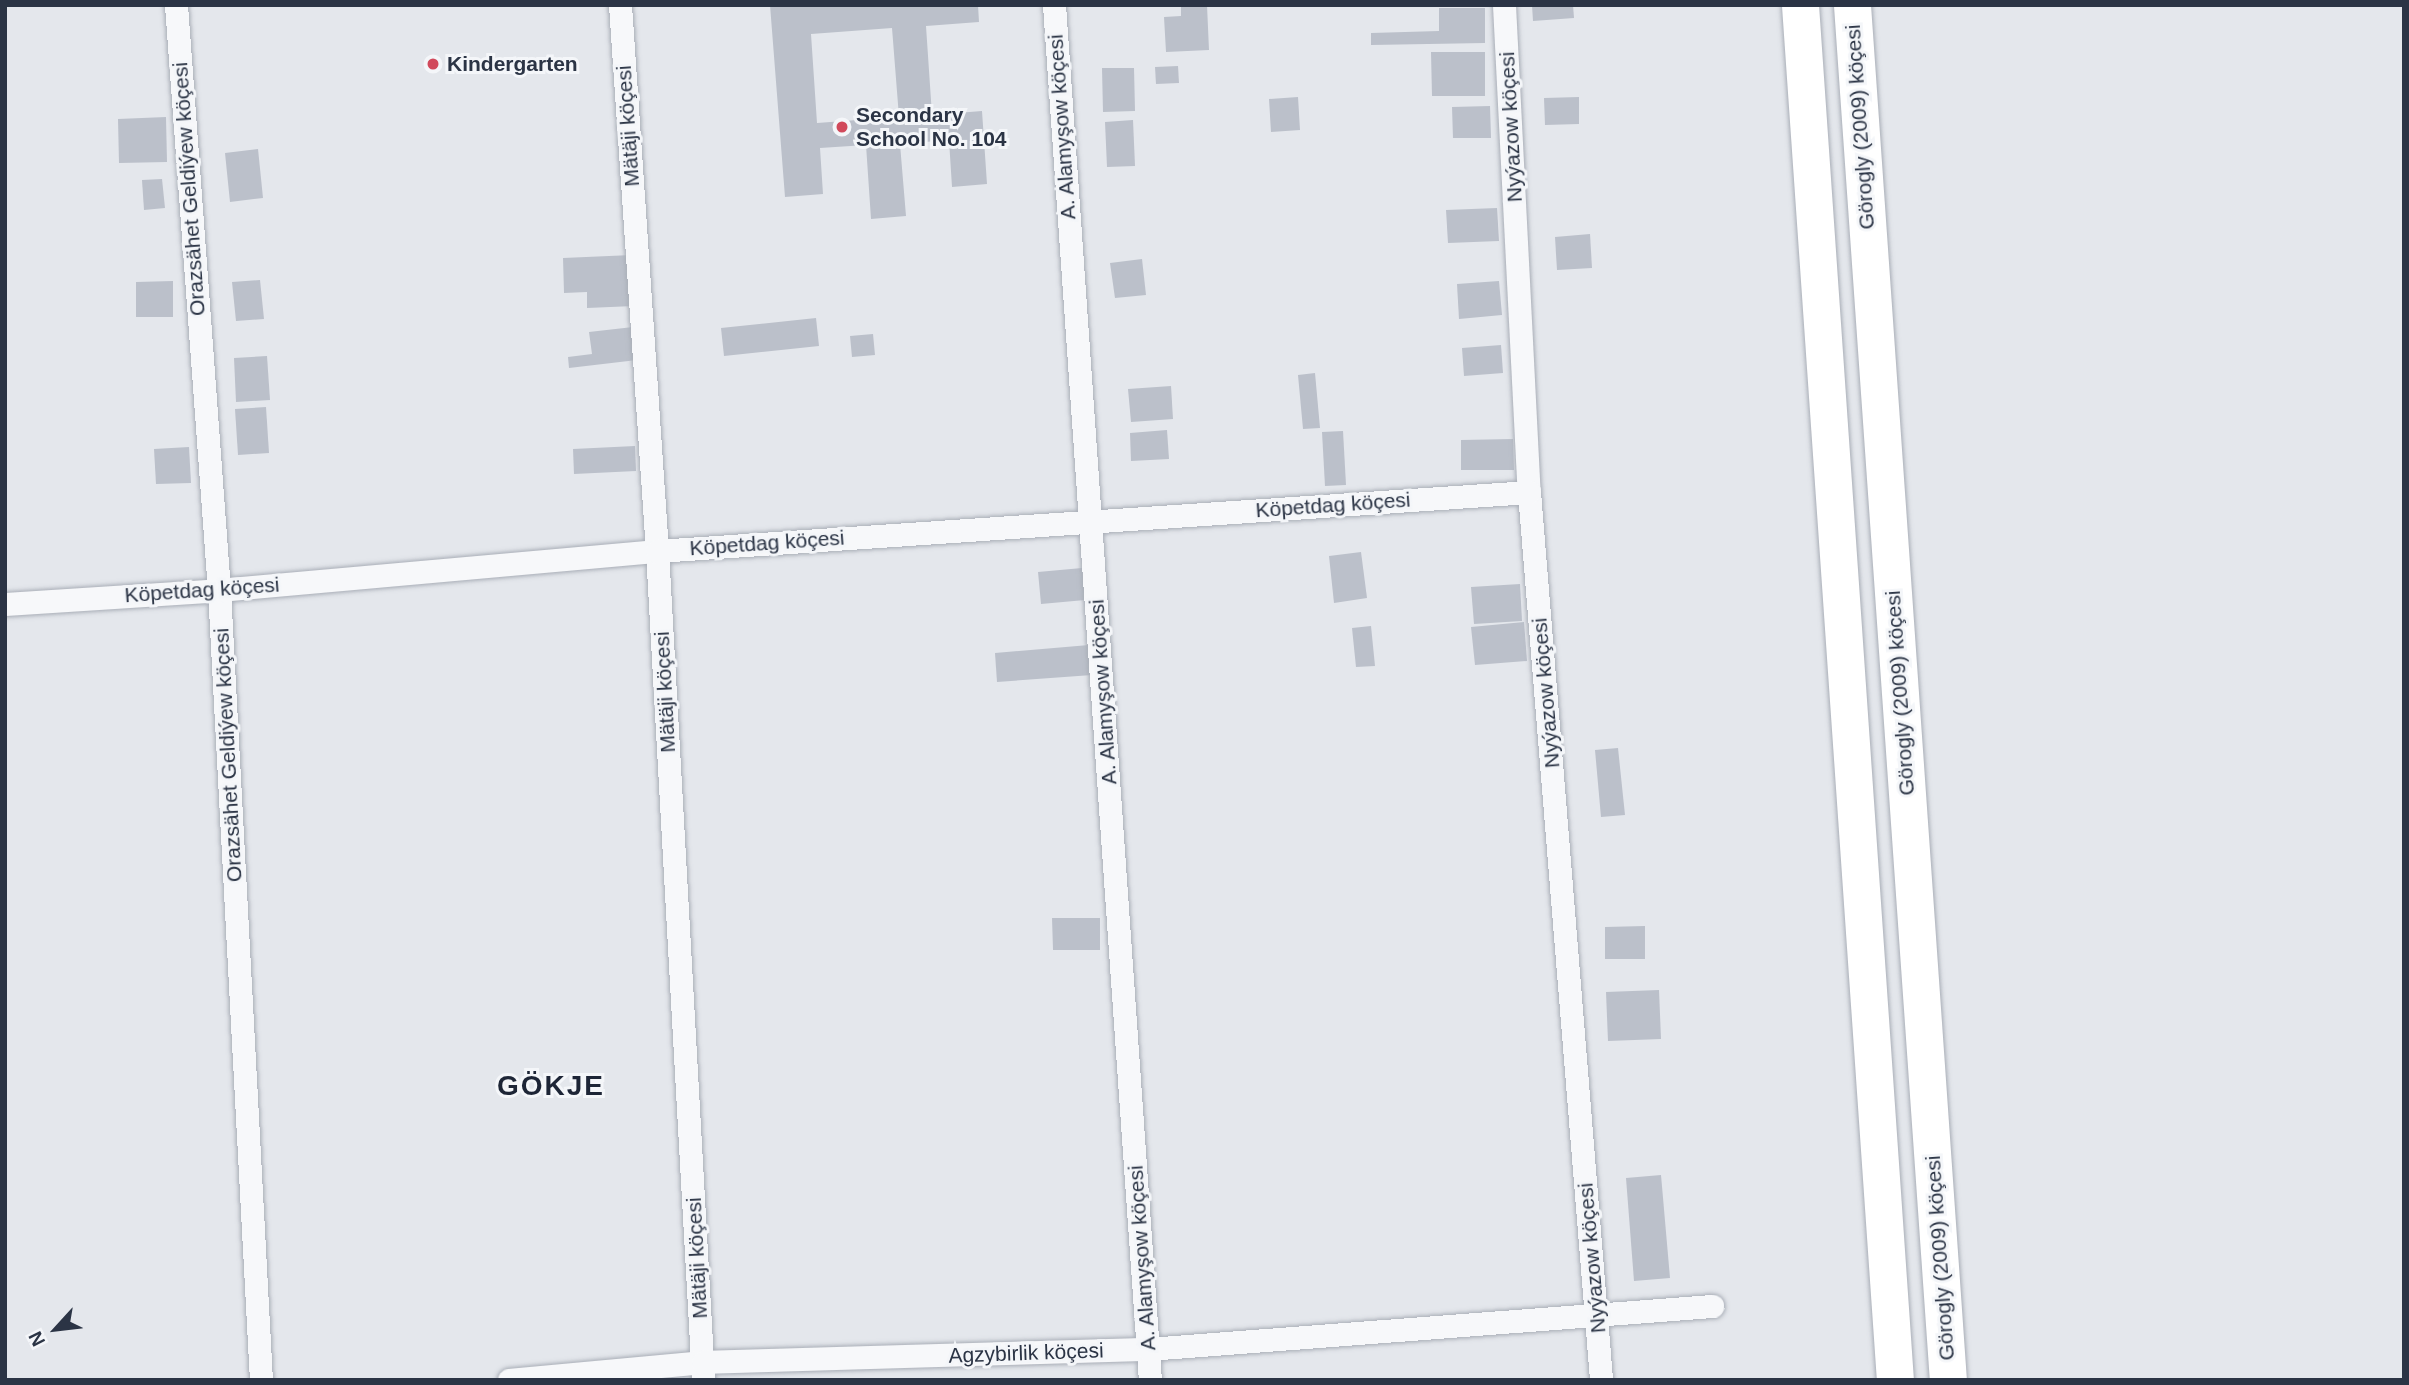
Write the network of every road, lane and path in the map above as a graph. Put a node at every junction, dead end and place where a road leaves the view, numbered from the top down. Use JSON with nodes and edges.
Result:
{"nodes":[{"id":1,"x":176,"y":5,"type":"edge"},
{"id":2,"x":620,"y":5,"type":"edge"},
{"id":3,"x":1054,"y":5,"type":"edge"},
{"id":4,"x":1504,"y":5,"type":"edge"},
{"id":5,"x":1800,"y":5,"type":"edge"},
{"id":6,"x":1852,"y":5,"type":"edge"},
{"id":7,"x":1529,"y":492,"type":"junction"},
{"id":8,"x":1091,"y":521,"type":"junction"},
{"id":9,"x":657,"y":551,"type":"junction"},
{"id":10,"x":219,"y":590,"type":"junction"},
{"id":11,"x":5,"y":604,"type":"edge"},
{"id":12,"x":1712,"y":1306,"type":"dead end"},
{"id":13,"x":1597,"y":1316,"type":"junction"},
{"id":14,"x":1148,"y":1349,"type":"junction"},
{"id":15,"x":703,"y":1371,"type":"edge"},
{"id":16,"x":261,"y":1380,"type":"edge"},
{"id":17,"x":509,"y":1380,"type":"edge"},
{"id":18,"x":1150,"y":1380,"type":"edge"},
{"id":19,"x":1601,"y":1380,"type":"edge"},
{"id":20,"x":1895,"y":1380,"type":"edge"},
{"id":21,"x":1948,"y":1380,"type":"edge"}],
"edges":[{"from":1,"to":10,"type":"street","name":"Orazsähet Geldiýew köçesi"},
{"from":2,"to":9,"type":"street","name":"Mätäji köçesi"},
{"from":3,"to":8,"type":"street","name":"A. Alamyşow köçesi"},
{"from":4,"to":7,"type":"street","name":"Nyýazow köçesi"},
{"from":5,"to":20,"type":"main road"},
{"from":6,"to":21,"type":"main road","name":"Görogly (2009) köçesi"},
{"from":7,"to":8,"type":"street","name":"Köpetdag köçesi"},
{"from":7,"to":13,"type":"street","name":"Nyýazow köçesi"},
{"from":8,"to":9,"type":"street","name":"Köpetdag köçesi"},
{"from":8,"to":14,"type":"street","name":"A. Alamyşow köçesi"},
{"from":9,"to":10,"type":"street","name":"Köpetdag köçesi"},
{"from":9,"to":15,"type":"street","name":"Mätäji köçesi"},
{"from":10,"to":11,"type":"street","name":"Köpetdag köçesi"},
{"from":10,"to":16,"type":"street","name":"Orazsähet Geldiýew köçesi"},
{"from":12,"to":13,"type":"street","name":"Agzybirlik köçesi"},
{"from":13,"to":14,"type":"street","name":"Agzybirlik köçesi"},
{"from":13,"to":19,"type":"street","name":"Nyýazow köçesi"},
{"from":14,"to":15,"type":"street","name":"Agzybirlik köçesi"},
{"from":14,"to":18,"type":"street","name":"A. Alamyşow köçesi"},
{"from":15,"to":17,"type":"street","name":"Agzybirlik köçesi"}]}
